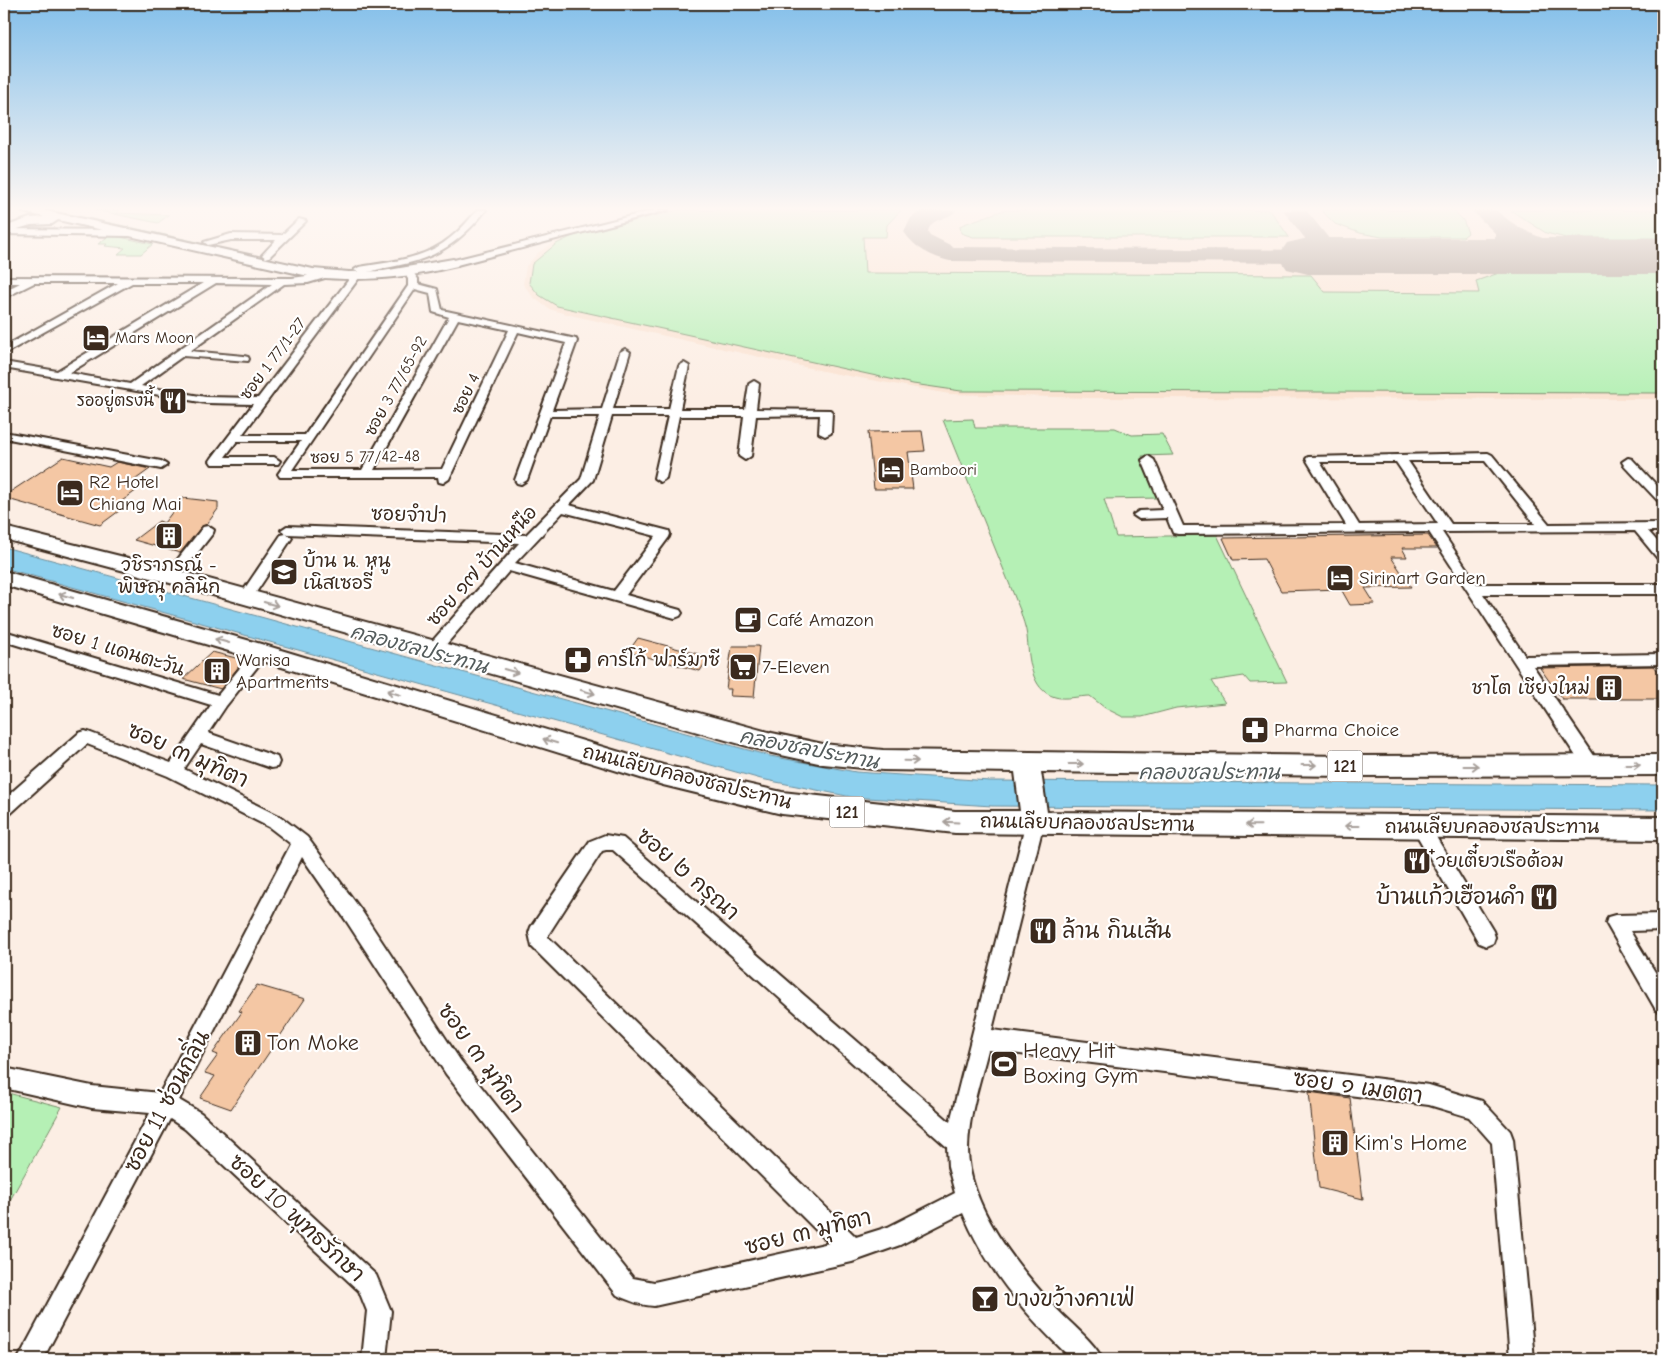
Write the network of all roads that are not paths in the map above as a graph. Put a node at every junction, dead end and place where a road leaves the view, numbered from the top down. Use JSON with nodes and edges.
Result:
{"nodes":[{"id":1,"x":358,"y":273,"type":"edge"},
{"id":2,"x":409,"y":273,"type":"edge"},
{"id":3,"x":330,"y":274,"type":"edge"},
{"id":4,"x":4,"y":280,"type":"edge"},
{"id":5,"x":34,"y":280,"type":"junction"},
{"id":6,"x":131,"y":280,"type":"junction"},
{"id":7,"x":215,"y":280,"type":"junction"},
{"id":8,"x":282,"y":281,"type":"junction"},
{"id":9,"x":413,"y":286,"type":"junction"},
{"id":10,"x":4,"y":295,"type":"edge"},
{"id":11,"x":455,"y":316,"type":"junction"},
{"id":12,"x":514,"y":330,"type":"junction"},
{"id":13,"x":4,"y":351,"type":"edge"},
{"id":14,"x":625,"y":352,"type":"dead end"},
{"id":15,"x":181,"y":353,"type":"junction"},
{"id":16,"x":244,"y":359,"type":"dead end"},
{"id":17,"x":684,"y":366,"type":"dead end"},
{"id":18,"x":5,"y":367,"type":"edge"},
{"id":19,"x":58,"y":375,"type":"junction"},
{"id":20,"x":754,"y":384,"type":"dead end"},
{"id":21,"x":131,"y":388,"type":"junction"},
{"id":22,"x":262,"y":400,"type":"junction"},
{"id":23,"x":674,"y":412,"type":"junction"},
{"id":24,"x":750,"y":412,"type":"junction"},
{"id":25,"x":546,"y":413,"type":"junction"},
{"id":26,"x":607,"y":413,"type":"junction"},
{"id":27,"x":825,"y":433,"type":"dead end"},
{"id":28,"x":4,"y":435,"type":"edge"},
{"id":29,"x":234,"y":438,"type":"junction"},
{"id":30,"x":309,"y":438,"type":"junction"},
{"id":31,"x":745,"y":456,"type":"dead end"},
{"id":32,"x":1400,"y":459,"type":"junction"},
{"id":33,"x":1148,"y":460,"type":"dead end"},
{"id":34,"x":274,"y":461,"type":"dead end"},
{"id":35,"x":1628,"y":462,"type":"dead end"},
{"id":36,"x":161,"y":465,"type":"dead end"},
{"id":37,"x":366,"y":473,"type":"junction"},
{"id":38,"x":445,"y":476,"type":"joint"},
{"id":39,"x":660,"y":478,"type":"dead end"},
{"id":40,"x":521,"y":480,"type":"dead end"},
{"id":41,"x":1663,"y":499,"type":"edge"},
{"id":42,"x":560,"y":507,"type":"junction"},
{"id":43,"x":1171,"y":514,"type":"junction"},
{"id":44,"x":1139,"y":515,"type":"dead end"},
{"id":45,"x":1544,"y":526,"type":"junction"},
{"id":46,"x":1637,"y":526,"type":"junction"},
{"id":47,"x":1663,"y":527,"type":"edge"},
{"id":48,"x":1441,"y":529,"type":"junction"},
{"id":49,"x":208,"y":530,"type":"dead end"},
{"id":50,"x":1356,"y":530,"type":"junction"},
{"id":51,"x":4,"y":533,"type":"edge"},
{"id":52,"x":529,"y":539,"type":"junction"},
{"id":53,"x":1663,"y":556,"type":"edge"},
{"id":54,"x":506,"y":565,"type":"junction"},
{"id":55,"x":172,"y":576,"type":"junction"},
{"id":56,"x":4,"y":578,"type":"edge"},
{"id":57,"x":1473,"y":589,"type":"junction"},
{"id":58,"x":1663,"y":589,"type":"edge"},
{"id":59,"x":246,"y":596,"type":"junction"},
{"id":60,"x":618,"y":596,"type":"junction"},
{"id":61,"x":676,"y":613,"type":"dead end"},
{"id":62,"x":4,"y":636,"type":"edge"},
{"id":63,"x":433,"y":650,"type":"junction"},
{"id":64,"x":262,"y":652,"type":"junction"},
{"id":65,"x":1663,"y":659,"type":"edge"},
{"id":66,"x":1521,"y":661,"type":"junction"},
{"id":67,"x":222,"y":702,"type":"junction"},
{"id":68,"x":198,"y":736,"type":"junction"},
{"id":69,"x":271,"y":762,"type":"dead end"},
{"id":70,"x":1591,"y":765,"type":"junction"},
{"id":71,"x":1663,"y":765,"type":"edge"},
{"id":72,"x":1028,"y":771,"type":"junction"},
{"id":73,"x":174,"y":772,"type":"junction"},
{"id":74,"x":4,"y":809,"type":"edge"},
{"id":75,"x":1034,"y":817,"type":"junction"},
{"id":76,"x":1421,"y":827,"type":"junction"},
{"id":77,"x":1663,"y":828,"type":"edge"},
{"id":78,"x":301,"y":842,"type":"junction"},
{"id":79,"x":1663,"y":922,"type":"edge"},
{"id":80,"x":1486,"y":937,"type":"dead end"},
{"id":81,"x":1663,"y":1003,"type":"edge"},
{"id":82,"x":980,"y":1039,"type":"junction"},
{"id":83,"x":4,"y":1078,"type":"edge"},
{"id":84,"x":166,"y":1104,"type":"junction"},
{"id":85,"x":957,"y":1142,"type":"junction"},
{"id":86,"x":968,"y":1198,"type":"junction"},
{"id":87,"x":852,"y":1250,"type":"junction"},
{"id":88,"x":30,"y":1359,"type":"edge"},
{"id":89,"x":374,"y":1359,"type":"edge"},
{"id":90,"x":1090,"y":1359,"type":"edge"},
{"id":91,"x":1522,"y":1359,"type":"edge"}],
"edges":[{"from":1,"to":22,"type":"street","name":"ซอย 1 77/1-27"},
{"from":2,"to":9,"type":"street"},
{"from":3,"to":8,"type":"street"},
{"from":4,"to":5,"type":"street"},
{"from":5,"to":6,"type":"street"},
{"from":5,"to":10,"type":"street"},
{"from":6,"to":7,"type":"street"},
{"from":6,"to":13,"type":"street"},
{"from":7,"to":8,"type":"street"},
{"from":7,"to":19,"type":"street"},
{"from":8,"to":15,"type":"street"},
{"from":9,"to":11,"type":"street"},
{"from":9,"to":30,"type":"street"},
{"from":11,"to":12,"type":"street"},
{"from":11,"to":37,"type":"street","name":"ซอย 3 77/65-92"},
{"from":12,"to":25,"type":"street"},
{"from":12,"to":38,"type":"street","name":"ซอย 4"},
{"from":14,"to":26,"type":"street","name":"ซอย ๑๗ บ้านเหนือ"},
{"from":15,"to":16,"type":"street"},
{"from":15,"to":21,"type":"street"},
{"from":17,"to":23,"type":"street"},
{"from":18,"to":19,"type":"street"},
{"from":19,"to":21,"type":"street"},
{"from":20,"to":24,"type":"street"},
{"from":21,"to":22,"type":"street"},
{"from":22,"to":29,"type":"street","name":"ซอย 1 77/1-27"},
{"from":23,"to":24,"type":"street"},
{"from":23,"to":26,"type":"street"},
{"from":23,"to":39,"type":"street"},
{"from":24,"to":27,"type":"street"},
{"from":24,"to":31,"type":"street"},
{"from":25,"to":26,"type":"street"},
{"from":25,"to":40,"type":"street"},
{"from":26,"to":42,"type":"street","name":"ซอย ๑๗ บ้านเหนือ"},
{"from":28,"to":36,"type":"street"},
{"from":29,"to":30,"type":"street"},
{"from":29,"to":34,"type":"street","name":"ซอย 1 77/1-27"},
{"from":30,"to":37,"type":"street","name":"ซอย 5 77/42-48"},
{"from":32,"to":45,"type":"street"},
{"from":32,"to":48,"type":"street"},
{"from":32,"to":50,"type":"street"},
{"from":33,"to":43,"type":"street"},
{"from":35,"to":41,"type":"street"},
{"from":37,"to":38,"type":"street","name":"ซอย 5 77/42-48"},
{"from":42,"to":52,"type":"street","name":"ซอย ๑๗ บ้านเหนือ"},
{"from":42,"to":60,"type":"street"},
{"from":43,"to":44,"type":"street"},
{"from":43,"to":50,"type":"street"},
{"from":45,"to":46,"type":"street"},
{"from":45,"to":48,"type":"street"},
{"from":46,"to":47,"type":"street"},
{"from":46,"to":53,"type":"street"},
{"from":48,"to":50,"type":"street"},
{"from":48,"to":57,"type":"street"},
{"from":49,"to":55,"type":"street"},
{"from":51,"to":55,"type":"main road","number":"121"},
{"from":52,"to":54,"type":"street","name":"ซอย ๑๗ บ้านเหนือ"},
{"from":52,"to":59,"type":"street","name":"ซอยจำปา"},
{"from":54,"to":60,"type":"street"},
{"from":54,"to":63,"type":"street","name":"ซอย ๑๗ บ้านเหนือ"},
{"from":55,"to":59,"type":"main road","number":"121"},
{"from":64,"to":56,"type":"main road","name":"ถนนเลียบคลองชลประทาน","number":"121","one_way":true},
{"from":57,"to":58,"type":"street"},
{"from":57,"to":66,"type":"street"},
{"from":59,"to":63,"type":"main road","number":"121","one_way":true},
{"from":60,"to":61,"type":"street"},
{"from":62,"to":67,"type":"street","name":"ซอย 1 แดนตะวัน"},
{"from":63,"to":72,"type":"main road","number":"121","one_way":true},
{"from":64,"to":67,"type":"street"},
{"from":75,"to":64,"type":"main road","name":"ถนนเลียบคลองชลประทาน","number":"121","one_way":true},
{"from":65,"to":66,"type":"street"},
{"from":66,"to":70,"type":"street"},
{"from":67,"to":68,"type":"street"},
{"from":68,"to":69,"type":"street"},
{"from":68,"to":73,"type":"street"},
{"from":70,"to":71,"type":"main road","number":"121","one_way":true},
{"from":72,"to":70,"type":"main road","number":"121","one_way":true},
{"from":72,"to":75,"type":"main road"},
{"from":73,"to":74,"type":"street","name":"ซอย ๓ มุทิตา"},
{"from":73,"to":78,"type":"street","name":"ซอย ๓ มุทิตา"},
{"from":76,"to":75,"type":"main road","name":"ถนนเลียบคลองชลประทาน","number":"121","one_way":true},
{"from":75,"to":82,"type":"street"},
{"from":76,"to":77,"type":"main road","name":"ถนนเลียบคลองชลประทาน","number":"121"},
{"from":76,"to":80,"type":"street"},
{"from":78,"to":84,"type":"street","name":"ซอย 11 ซ่อนกลิ่น"},
{"from":78,"to":87,"type":"street","name":"ซอย ๓ มุทิตา"},
{"from":79,"to":81,"type":"street"},
{"from":82,"to":85,"type":"street"},
{"from":82,"to":91,"type":"street","name":"ซอย ๑ เมตตา"},
{"from":83,"to":84,"type":"street"},
{"from":84,"to":88,"type":"street","name":"ซอย 11 ซ่อนกลิ่น"},
{"from":84,"to":89,"type":"street","name":"ซอย 10 พุทธรักษา"},
{"from":85,"to":86,"type":"street"},
{"from":85,"to":87,"type":"street","name":"ซอย ๒ กรุณา"},
{"from":86,"to":87,"type":"street","name":"ซอย ๓ มุทิตา"},
{"from":86,"to":90,"type":"street"}]}
